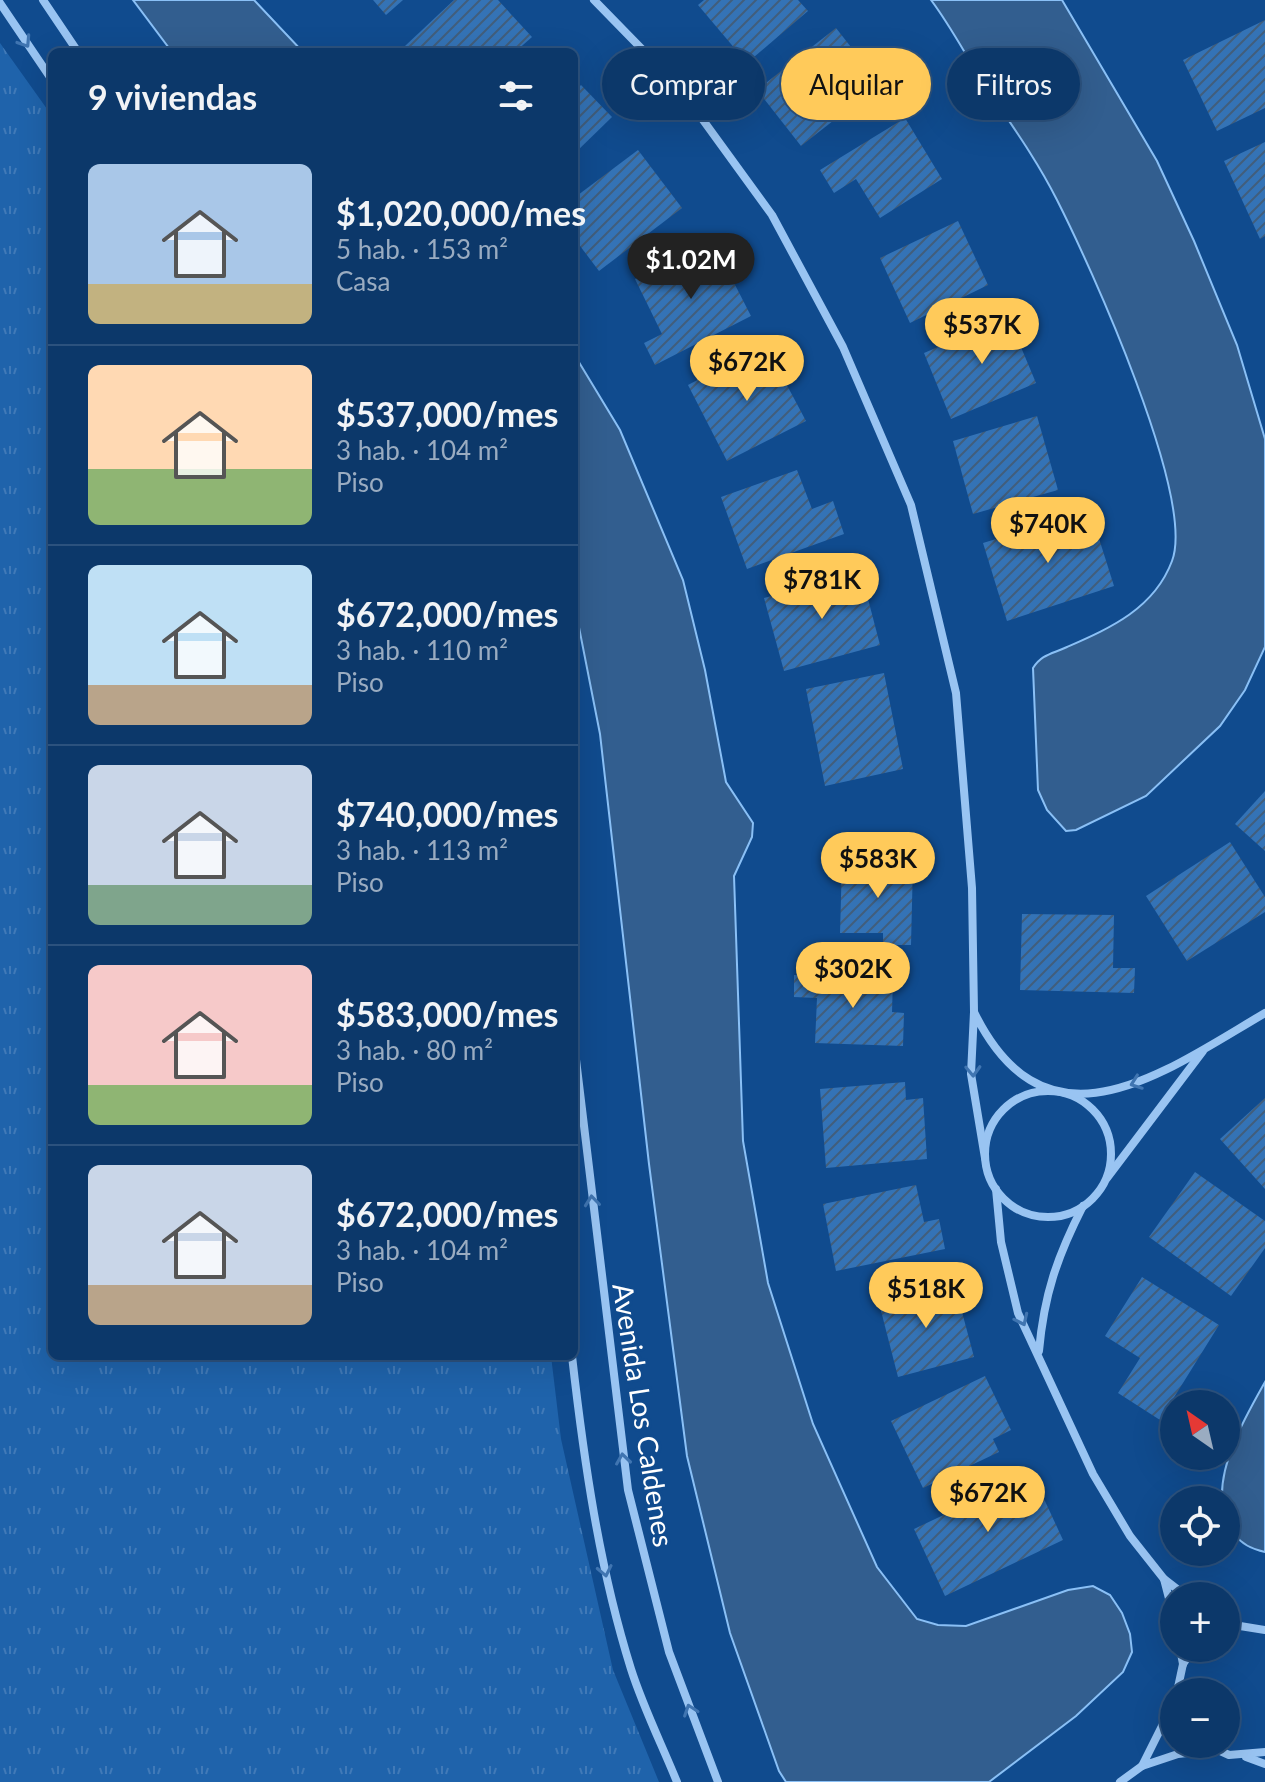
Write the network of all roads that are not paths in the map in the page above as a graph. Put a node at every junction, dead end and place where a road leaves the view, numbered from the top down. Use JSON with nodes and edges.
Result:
{"nodes":[{"id":1,"x":43,"y":0,"type":"edge"},
{"id":2,"x":594,"y":0,"type":"edge"},
{"id":3,"x":0,"y":3,"type":"edge"},
{"id":4,"x":75,"y":48,"type":"edge"},
{"id":5,"x":48,"y":74,"type":"edge"},
{"id":6,"x":974,"y":1012,"type":"junction"},
{"id":7,"x":1265,"y":1013,"type":"edge"},
{"id":8,"x":1206,"y":1048,"type":"junction"},
{"id":9,"x":578,"y":1076,"type":"edge"},
{"id":10,"x":1061,"y":1093,"type":"junction"},
{"id":11,"x":985,"y":1158,"type":"junction"},
{"id":12,"x":1104,"y":1182,"type":"junction"},
{"id":13,"x":996,"y":1189,"type":"junction"},
{"id":14,"x":1083,"y":1206,"type":"junction"},
{"id":15,"x":1039,"y":1352,"type":"junction"},
{"id":16,"x":572,"y":1360,"type":"edge"},
{"id":17,"x":1164,"y":1579,"type":"junction"},
{"id":18,"x":1165,"y":1582,"type":"edge"},
{"id":19,"x":1168,"y":1582,"type":"edge"},
{"id":20,"x":1240,"y":1626,"type":"edge"},
{"id":21,"x":1265,"y":1630,"type":"edge"},
{"id":22,"x":1183,"y":1664,"type":"edge"},
{"id":23,"x":1180,"y":1678,"type":"edge"},
{"id":24,"x":1160,"y":1730,"type":"edge"},
{"id":25,"x":1265,"y":1752,"type":"edge"},
{"id":26,"x":1240,"y":1755,"type":"edge"},
{"id":27,"x":1245,"y":1756,"type":"junction"},
{"id":28,"x":1166,"y":1758,"type":"edge"},
{"id":29,"x":1265,"y":1764,"type":"edge"},
{"id":30,"x":1142,"y":1766,"type":"junction"},
{"id":31,"x":677,"y":1782,"type":"edge"},
{"id":32,"x":718,"y":1782,"type":"edge"},
{"id":33,"x":1120,"y":1782,"type":"edge"}],
"edges":[{"from":1,"to":4,"type":"street"},
{"from":2,"to":6,"type":"street"},
{"from":3,"to":5,"type":"street","one_way":true},
{"from":6,"to":10,"type":"street"},
{"from":6,"to":11,"type":"street","one_way":true},
{"from":7,"to":8,"type":"street"},
{"from":8,"to":10,"type":"street","one_way":true},
{"from":8,"to":12,"type":"street"},
{"from":32,"to":9,"type":"street","name":"Avenida Los Caldenes","one_way":true},
{"from":10,"to":11,"type":"street"},
{"from":10,"to":12,"type":"street"},
{"from":11,"to":13,"type":"street"},
{"from":12,"to":14,"type":"street"},
{"from":13,"to":14,"type":"street"},
{"from":13,"to":15,"type":"street","one_way":true},
{"from":14,"to":15,"type":"street"},
{"from":15,"to":17,"type":"street"},
{"from":16,"to":31,"type":"street","one_way":true},
{"from":17,"to":18,"type":"street"},
{"from":17,"to":19,"type":"street"},
{"from":20,"to":21,"type":"street"},
{"from":22,"to":23,"type":"street"},
{"from":24,"to":30,"type":"street"},
{"from":25,"to":27,"type":"street"},
{"from":26,"to":27,"type":"street"},
{"from":27,"to":29,"type":"street"},
{"from":28,"to":30,"type":"street"},
{"from":30,"to":33,"type":"street"}]}
